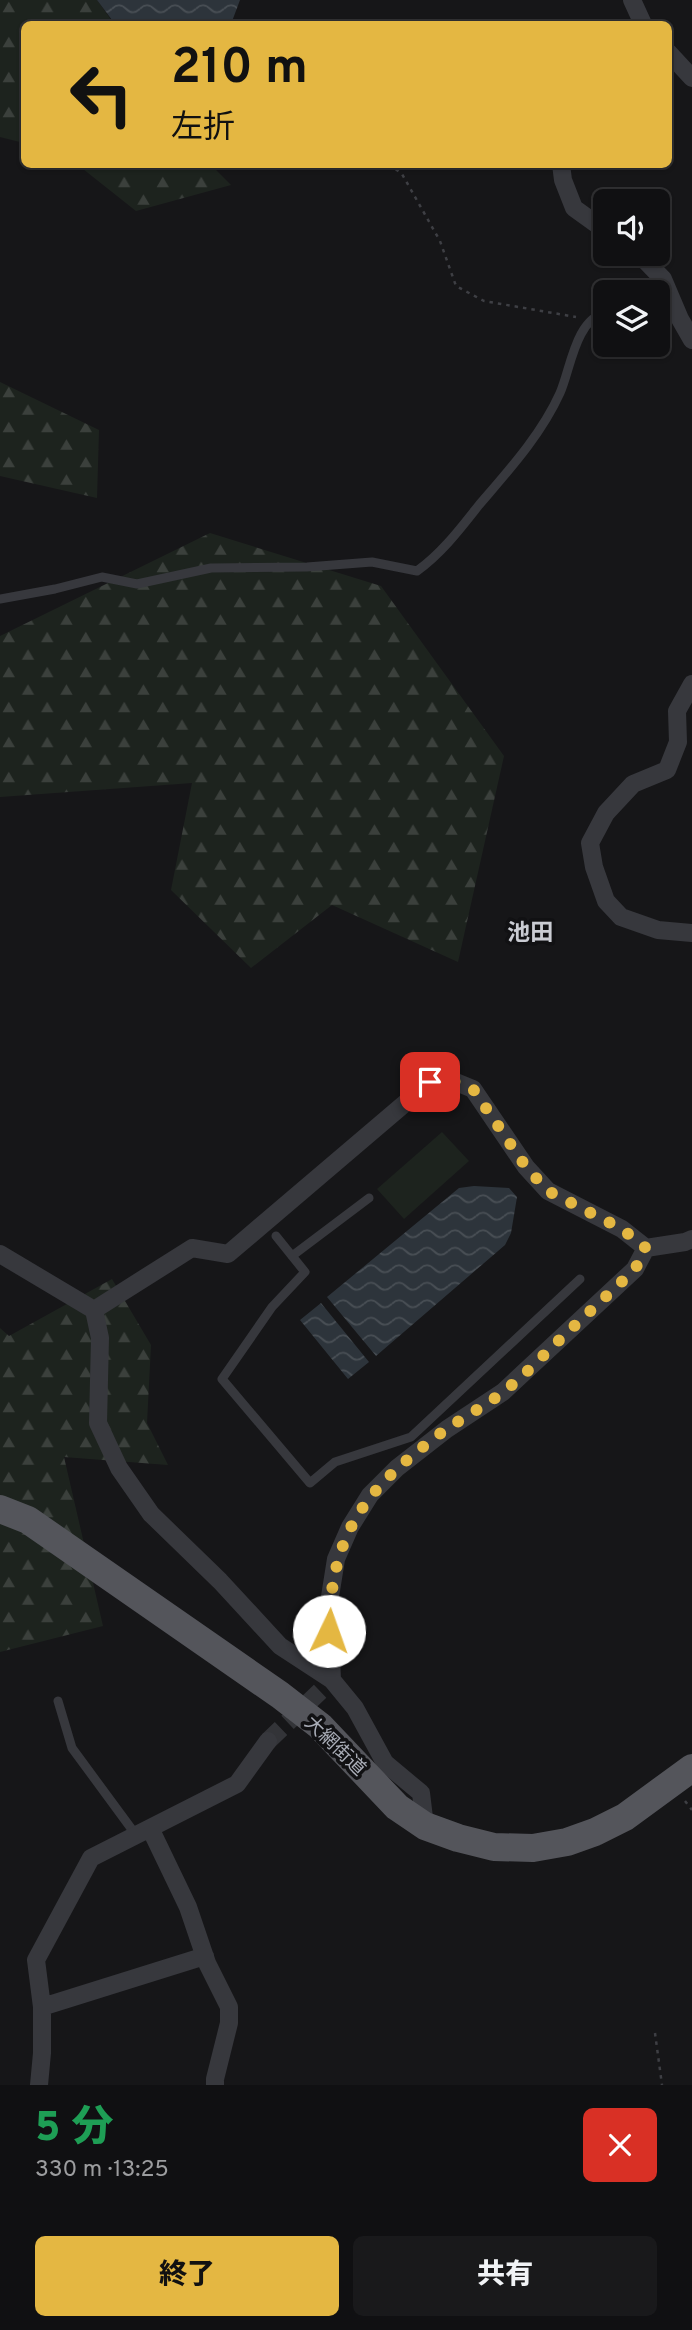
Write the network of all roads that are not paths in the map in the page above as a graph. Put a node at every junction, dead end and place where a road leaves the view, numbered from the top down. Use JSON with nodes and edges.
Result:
{"nodes":[{"id":1,"x":632,"y":0,"type":"edge"},
{"id":2,"x":642,"y":21,"type":"edge"},
{"id":3,"x":672,"y":56,"type":"edge"},
{"id":4,"x":692,"y":78,"type":"edge"},
{"id":5,"x":562,"y":168,"type":"edge"},
{"id":6,"x":593,"y":222,"type":"edge"},
{"id":7,"x":651,"y":266,"type":"edge"},
{"id":8,"x":663,"y":280,"type":"edge"},
{"id":9,"x":670,"y":305,"type":"edge"},
{"id":10,"x":593,"y":320,"type":"edge"},
{"id":11,"x":692,"y":340,"type":"edge"},
{"id":12,"x":0,"y":599,"type":"edge"},
{"id":13,"x":692,"y":684,"type":"edge"},
{"id":14,"x":692,"y":933,"type":"edge"},
{"id":15,"x":369,"y":1198,"type":"dead end"},
{"id":16,"x":276,"y":1237,"type":"dead end"},
{"id":17,"x":692,"y":1239,"type":"edge"},
{"id":18,"x":646,"y":1248,"type":"junction"},
{"id":19,"x":0,"y":1254,"type":"edge"},
{"id":20,"x":292,"y":1256,"type":"junction"},
{"id":21,"x":580,"y":1279,"type":"dead end"},
{"id":22,"x":94,"y":1310,"type":"junction"},
{"id":23,"x":436,"y":1413,"type":"junction"},
{"id":24,"x":447,"y":1429,"type":"junction"},
{"id":25,"x":0,"y":1509,"type":"edge"},
{"id":26,"x":332,"y":1680,"type":"junction"},
{"id":27,"x":58,"y":1701,"type":"dead end"},
{"id":28,"x":268,"y":1741,"type":"tunnel mouth"},
{"id":29,"x":692,"y":1768,"type":"edge"},
{"id":30,"x":425,"y":1826,"type":"junction"},
{"id":31,"x":143,"y":1831,"type":"junction"},
{"id":32,"x":205,"y":1956,"type":"junction"},
{"id":33,"x":42,"y":2007,"type":"junction"},
{"id":34,"x":39,"y":2085,"type":"edge"},
{"id":35,"x":215,"y":2085,"type":"edge"}],
"edges":[{"from":1,"to":2,"type":"street"},
{"from":3,"to":4,"type":"street"},
{"from":5,"to":6,"type":"street"},
{"from":7,"to":8,"type":"street"},
{"from":9,"to":11,"type":"street"},
{"from":10,"to":12,"type":"lane"},
{"from":13,"to":14,"type":"street"},
{"from":15,"to":20,"type":"lane"},
{"from":16,"to":20,"type":"lane"},
{"from":17,"to":18,"type":"street"},
{"from":18,"to":22,"type":"street"},
{"from":18,"to":24,"type":"street"},
{"from":19,"to":22,"type":"street"},
{"from":20,"to":23,"type":"lane"},
{"from":21,"to":23,"type":"lane"},
{"from":22,"to":26,"type":"street"},
{"from":23,"to":24,"type":"lane"},
{"from":24,"to":26,"type":"street"},
{"from":25,"to":30,"type":"main road","name":"大網街道"},
{"from":26,"to":30,"type":"street"},
{"from":27,"to":31,"type":"lane"},
{"from":28,"to":31,"type":"street"},
{"from":29,"to":30,"type":"main road","name":"大網街道"},
{"from":31,"to":32,"type":"street"},
{"from":31,"to":33,"type":"street"},
{"from":32,"to":33,"type":"street"},
{"from":32,"to":35,"type":"street"},
{"from":33,"to":34,"type":"street"}]}
